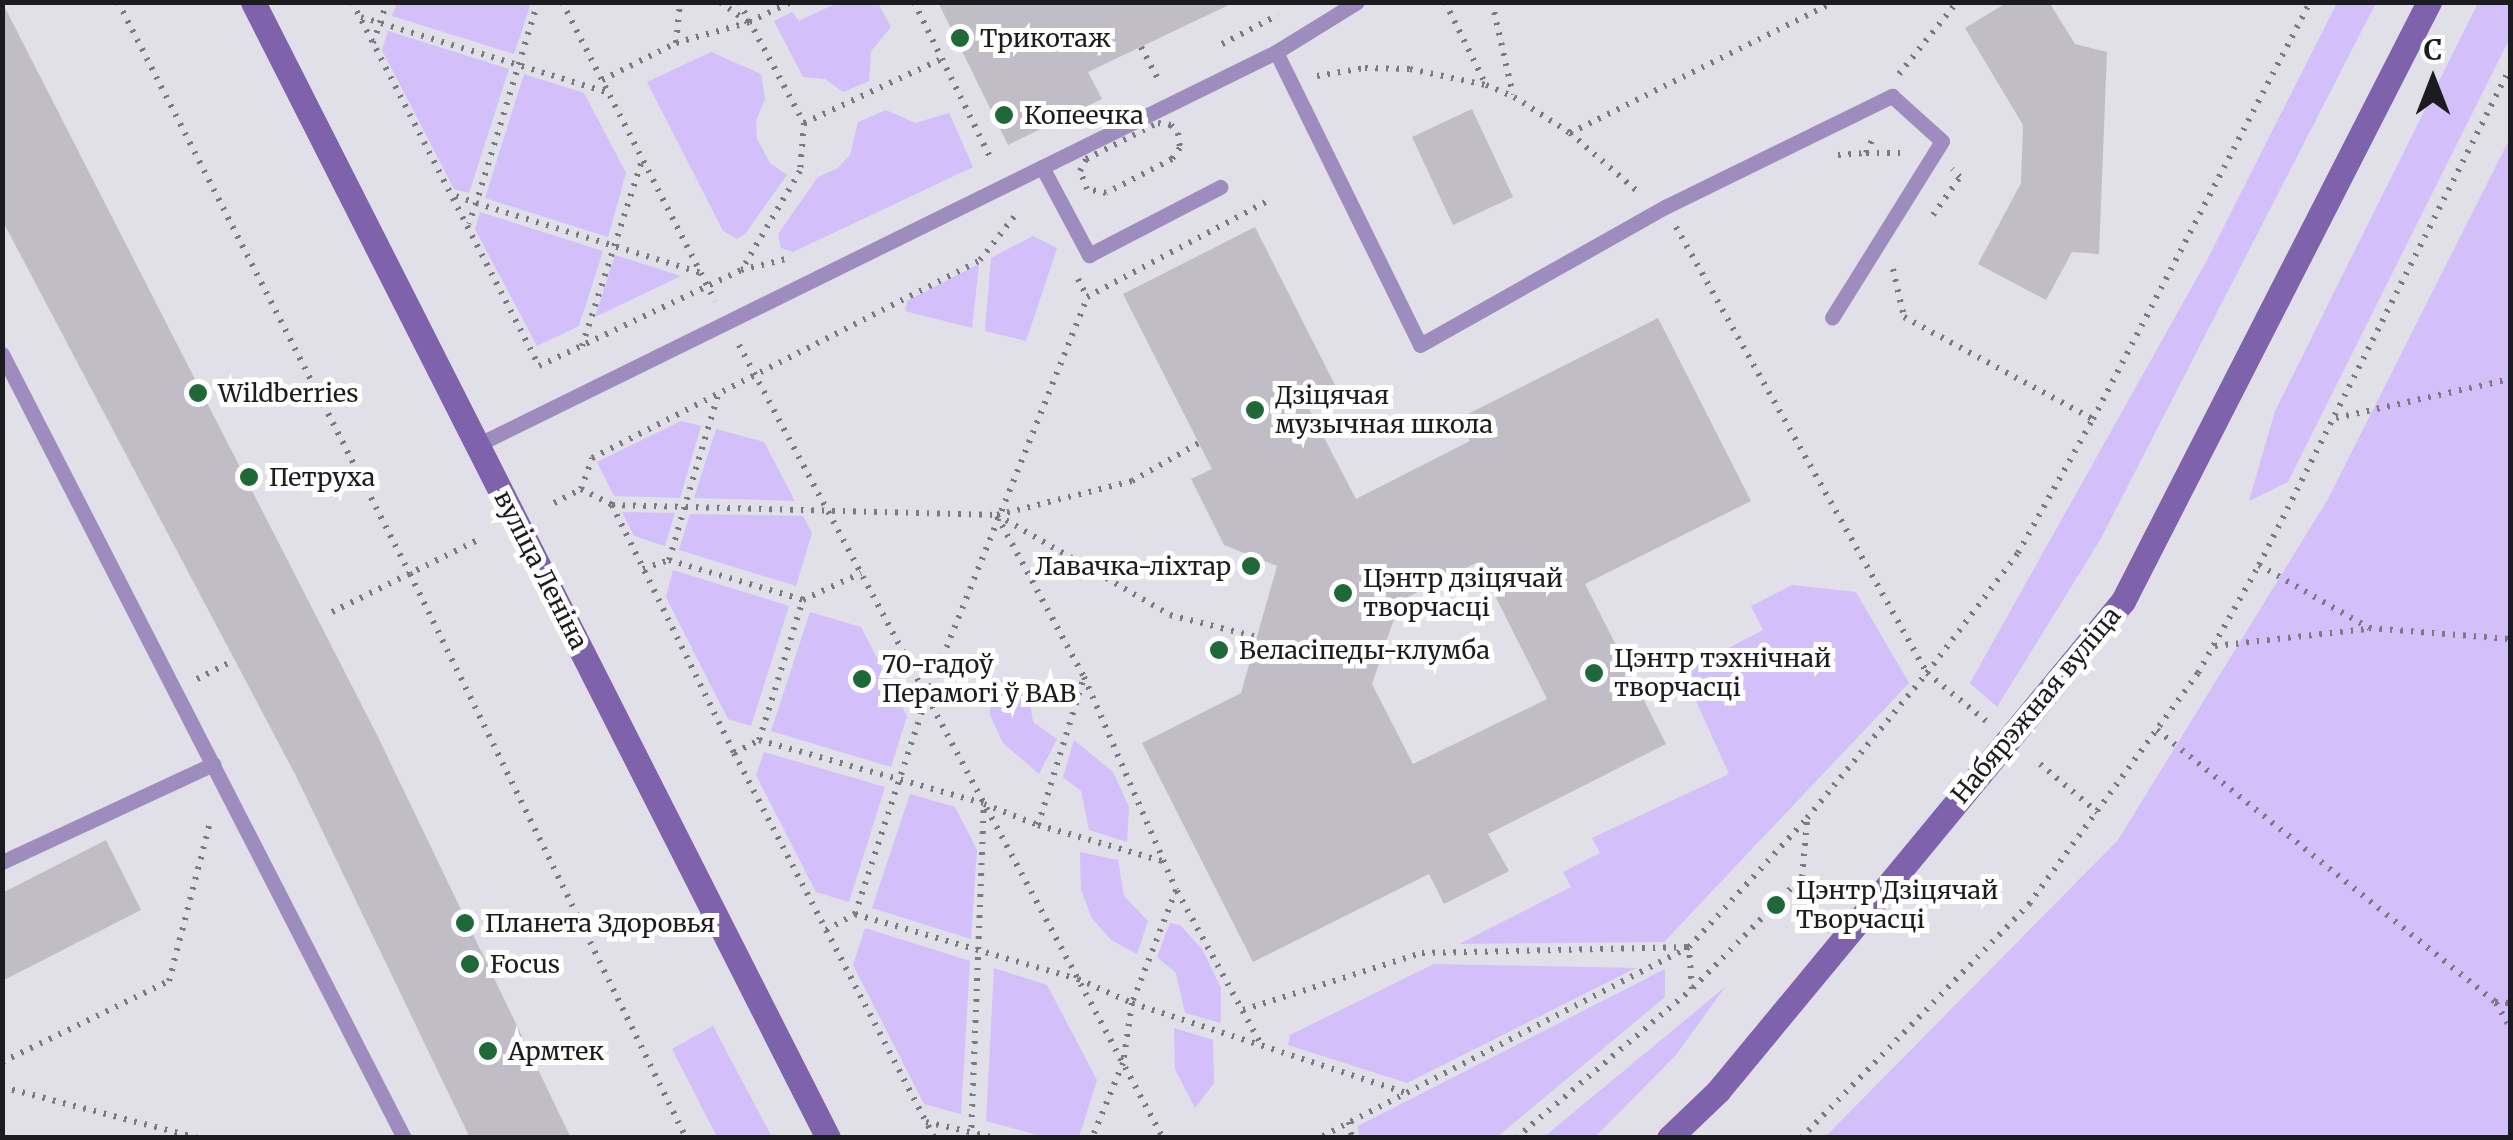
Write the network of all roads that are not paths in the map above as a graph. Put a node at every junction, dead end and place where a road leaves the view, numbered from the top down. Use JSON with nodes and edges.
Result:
{"nodes":[{"id":1,"x":253,"y":2,"type":"edge"},
{"id":2,"x":1357,"y":2,"type":"edge"},
{"id":3,"x":2428,"y":2,"type":"edge"},
{"id":4,"x":1276,"y":52,"type":"junction"},
{"id":5,"x":1042,"y":167,"type":"junction"},
{"id":6,"x":1220,"y":188,"type":"dead end"},
{"id":7,"x":1832,"y":318,"type":"dead end"},
{"id":8,"x":2,"y":354,"type":"edge"},
{"id":9,"x":477,"y":445,"type":"junction"},
{"id":10,"x":212,"y":764,"type":"junction"},
{"id":11,"x":2,"y":862,"type":"edge"},
{"id":12,"x":404,"y":1138,"type":"edge"},
{"id":13,"x":828,"y":1138,"type":"edge"},
{"id":14,"x":1669,"y":1138,"type":"edge"}],
"edges":[{"from":1,"to":9,"type":"main road","name":"вуліца Леніна"},
{"from":2,"to":4,"type":"lane"},
{"from":3,"to":14,"type":"main road","name":"Набярэжная вуліца"},
{"from":4,"to":5,"type":"lane"},
{"from":4,"to":7,"type":"lane"},
{"from":5,"to":6,"type":"lane"},
{"from":5,"to":9,"type":"lane"},
{"from":8,"to":10,"type":"lane"},
{"from":9,"to":13,"type":"main road","name":"вуліца Леніна"},
{"from":10,"to":11,"type":"lane"},
{"from":10,"to":12,"type":"lane"}]}
